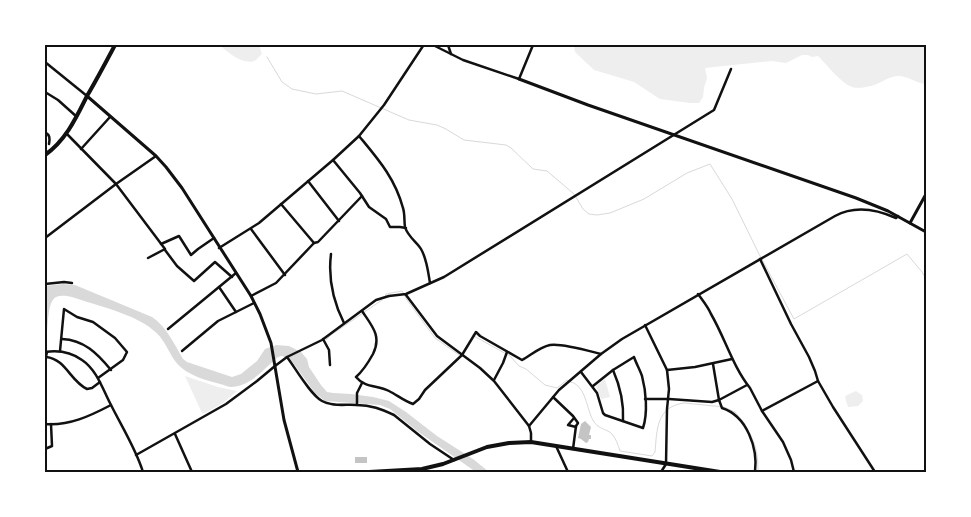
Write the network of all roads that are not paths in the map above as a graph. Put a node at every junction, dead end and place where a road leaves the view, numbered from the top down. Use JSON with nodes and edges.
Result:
{"nodes":[{"id":1,"x":115,"y":45,"type":"edge"},
{"id":2,"x":425,"y":45,"type":"edge"},
{"id":3,"x":433,"y":45,"type":"edge"},
{"id":4,"x":448,"y":45,"type":"edge"},
{"id":5,"x":533,"y":45,"type":"edge"},
{"id":6,"x":450,"y":54,"type":"junction"},
{"id":7,"x":45,"y":62,"type":"edge"},
{"id":8,"x":731,"y":70,"type":"dead end"},
{"id":9,"x":519,"y":78,"type":"junction"},
{"id":10,"x":45,"y":92,"type":"edge"},
{"id":11,"x":87,"y":96,"type":"junction"},
{"id":12,"x":77,"y":117,"type":"junction"},
{"id":13,"x":110,"y":117,"type":"junction"},
{"id":14,"x":45,"y":132,"type":"edge"},
{"id":15,"x":66,"y":134,"type":"junction"},
{"id":16,"x":674,"y":135,"type":"junction"},
{"id":17,"x":359,"y":136,"type":"junction"},
{"id":18,"x":49,"y":144,"type":"dead end"},
{"id":19,"x":81,"y":149,"type":"junction"},
{"id":20,"x":45,"y":155,"type":"edge"},
{"id":21,"x":156,"y":156,"type":"junction"},
{"id":22,"x":333,"y":160,"type":"junction"},
{"id":23,"x":308,"y":182,"type":"junction"},
{"id":24,"x":116,"y":184,"type":"junction"},
{"id":25,"x":926,"y":194,"type":"edge"},
{"id":26,"x":362,"y":196,"type":"junction"},
{"id":27,"x":281,"y":204,"type":"junction"},
{"id":28,"x":898,"y":216,"type":"junction"},
{"id":29,"x":339,"y":221,"type":"junction"},
{"id":30,"x":910,"y":223,"type":"junction"},
{"id":31,"x":406,"y":228,"type":"junction"},
{"id":32,"x":251,"y":229,"type":"junction"},
{"id":33,"x":926,"y":232,"type":"edge"},
{"id":34,"x":45,"y":238,"type":"edge"},
{"id":35,"x":214,"y":238,"type":"junction"},
{"id":36,"x":314,"y":243,"type":"junction"},
{"id":37,"x":161,"y":244,"type":"junction"},
{"id":38,"x":220,"y":248,"type":"junction"},
{"id":39,"x":165,"y":249,"type":"junction"},
{"id":40,"x":331,"y":254,"type":"dead end"},
{"id":41,"x":148,"y":258,"type":"dead end"},
{"id":42,"x":760,"y":259,"type":"junction"},
{"id":43,"x":236,"y":273,"type":"junction"},
{"id":44,"x":285,"y":275,"type":"junction"},
{"id":45,"x":232,"y":276,"type":"junction"},
{"id":46,"x":72,"y":283,"type":"dead end"},
{"id":47,"x":430,"y":283,"type":"junction"},
{"id":48,"x":45,"y":284,"type":"edge"},
{"id":49,"x":219,"y":287,"type":"junction"},
{"id":50,"x":406,"y":294,"type":"junction"},
{"id":51,"x":698,"y":294,"type":"junction"},
{"id":52,"x":251,"y":296,"type":"junction"},
{"id":53,"x":254,"y":303,"type":"junction"},
{"id":54,"x":362,"y":311,"type":"junction"},
{"id":55,"x":236,"y":312,"type":"junction"},
{"id":56,"x":344,"y":323,"type":"junction"},
{"id":57,"x":646,"y":325,"type":"junction"},
{"id":58,"x":168,"y":328,"type":"dead end"},
{"id":59,"x":62,"y":338,"type":"junction"},
{"id":60,"x":323,"y":339,"type":"junction"},
{"id":61,"x":60,"y":351,"type":"junction"},
{"id":62,"x":182,"y":351,"type":"dead end"},
{"id":63,"x":46,"y":352,"type":"edge"},
{"id":64,"x":507,"y":352,"type":"junction"},
{"id":65,"x":601,"y":354,"type":"junction"},
{"id":66,"x":462,"y":355,"type":"junction"},
{"id":67,"x":46,"y":357,"type":"junction"},
{"id":68,"x":288,"y":357,"type":"junction"},
{"id":69,"x":732,"y":359,"type":"junction"},
{"id":70,"x":45,"y":361,"type":"edge"},
{"id":71,"x":713,"y":364,"type":"junction"},
{"id":72,"x":330,"y":365,"type":"dead end"},
{"id":73,"x":275,"y":366,"type":"junction"},
{"id":74,"x":111,"y":370,"type":"junction"},
{"id":75,"x":613,"y":370,"type":"junction"},
{"id":76,"x":667,"y":370,"type":"junction"},
{"id":77,"x":581,"y":372,"type":"junction"},
{"id":78,"x":98,"y":378,"type":"junction"},
{"id":79,"x":494,"y":381,"type":"junction"},
{"id":80,"x":818,"y":381,"type":"junction"},
{"id":81,"x":100,"y":382,"type":"junction"},
{"id":82,"x":362,"y":383,"type":"junction"},
{"id":83,"x":747,"y":385,"type":"junction"},
{"id":84,"x":593,"y":386,"type":"junction"},
{"id":85,"x":553,"y":398,"type":"junction"},
{"id":86,"x":645,"y":399,"type":"junction"},
{"id":87,"x":669,"y":399,"type":"junction"},
{"id":88,"x":719,"y":400,"type":"junction"},
{"id":89,"x":357,"y":404,"type":"junction"},
{"id":90,"x":111,"y":405,"type":"junction"},
{"id":91,"x":762,"y":411,"type":"junction"},
{"id":92,"x":574,"y":418,"type":"junction"},
{"id":93,"x":623,"y":421,"type":"junction"},
{"id":94,"x":45,"y":424,"type":"edge"},
{"id":95,"x":51,"y":424,"type":"junction"},
{"id":96,"x":529,"y":426,"type":"junction"},
{"id":97,"x":576,"y":427,"type":"junction"},
{"id":98,"x":175,"y":434,"type":"junction"},
{"id":99,"x":531,"y":442,"type":"junction"},
{"id":100,"x":556,"y":446,"type":"junction"},
{"id":101,"x":45,"y":449,"type":"edge"},
{"id":102,"x":573,"y":449,"type":"junction"},
{"id":103,"x":136,"y":455,"type":"junction"},
{"id":104,"x":454,"y":460,"type":"junction"},
{"id":105,"x":666,"y":464,"type":"junction"},
{"id":106,"x":681,"y":466,"type":"junction"},
{"id":107,"x":703,"y":471,"type":"edge"},
{"id":108,"x":143,"y":472,"type":"edge"},
{"id":109,"x":192,"y":472,"type":"edge"},
{"id":110,"x":298,"y":472,"type":"edge"},
{"id":111,"x":369,"y":472,"type":"edge"},
{"id":112,"x":379,"y":472,"type":"edge"},
{"id":113,"x":568,"y":472,"type":"edge"},
{"id":114,"x":661,"y":472,"type":"edge"},
{"id":115,"x":679,"y":472,"type":"edge"},
{"id":116,"x":720,"y":472,"type":"edge"},
{"id":117,"x":755,"y":472,"type":"edge"},
{"id":118,"x":794,"y":472,"type":"edge"},
{"id":119,"x":875,"y":472,"type":"edge"}],
"edges":[{"from":1,"to":11,"type":"main road"},
{"from":2,"to":17,"type":"street"},
{"from":3,"to":6,"type":"street"},
{"from":4,"to":6,"type":"street"},
{"from":5,"to":9,"type":"street"},
{"from":6,"to":9,"type":"street"},
{"from":7,"to":11,"type":"street"},
{"from":8,"to":16,"type":"street"},
{"from":9,"to":16,"type":"street"},
{"from":10,"to":12,"type":"street"},
{"from":11,"to":12,"type":"main road"},
{"from":11,"to":13,"type":"street"},
{"from":12,"to":15,"type":"main road"},
{"from":13,"to":19,"type":"street"},
{"from":13,"to":21,"type":"street"},
{"from":14,"to":18,"type":"street"},
{"from":15,"to":19,"type":"street"},
{"from":15,"to":20,"type":"main road"},
{"from":16,"to":28,"type":"street"},
{"from":16,"to":47,"type":"street"},
{"from":17,"to":22,"type":"street"},
{"from":17,"to":31,"type":"street"},
{"from":19,"to":24,"type":"street"},
{"from":21,"to":24,"type":"street"},
{"from":21,"to":35,"type":"street"},
{"from":22,"to":23,"type":"street"},
{"from":22,"to":26,"type":"street"},
{"from":23,"to":27,"type":"street"},
{"from":23,"to":29,"type":"street"},
{"from":24,"to":34,"type":"street"},
{"from":24,"to":37,"type":"street"},
{"from":25,"to":30,"type":"street"},
{"from":26,"to":29,"type":"street"},
{"from":26,"to":31,"type":"street"},
{"from":27,"to":32,"type":"street"},
{"from":27,"to":36,"type":"street"},
{"from":28,"to":30,"type":"street"},
{"from":28,"to":42,"type":"street"},
{"from":29,"to":36,"type":"street"},
{"from":30,"to":33,"type":"street"},
{"from":31,"to":47,"type":"street"},
{"from":32,"to":38,"type":"street"},
{"from":32,"to":44,"type":"street"},
{"from":35,"to":37,"type":"street"},
{"from":35,"to":38,"type":"street"},
{"from":36,"to":44,"type":"street"},
{"from":37,"to":39,"type":"street"},
{"from":38,"to":43,"type":"street"},
{"from":39,"to":41,"type":"street"},
{"from":39,"to":45,"type":"street"},
{"from":40,"to":56,"type":"street"},
{"from":42,"to":51,"type":"street"},
{"from":42,"to":80,"type":"street"},
{"from":43,"to":45,"type":"street"},
{"from":43,"to":52,"type":"street"},
{"from":44,"to":52,"type":"street"},
{"from":45,"to":49,"type":"street"},
{"from":46,"to":48,"type":"street"},
{"from":47,"to":50,"type":"street"},
{"from":49,"to":55,"type":"street"},
{"from":49,"to":58,"type":"street"},
{"from":50,"to":54,"type":"street"},
{"from":50,"to":66,"type":"street"},
{"from":51,"to":57,"type":"street"},
{"from":51,"to":69,"type":"street"},
{"from":52,"to":53,"type":"street"},
{"from":53,"to":55,"type":"street"},
{"from":53,"to":73,"type":"street"},
{"from":54,"to":56,"type":"street"},
{"from":54,"to":82,"type":"street"},
{"from":55,"to":62,"type":"street"},
{"from":56,"to":60,"type":"street"},
{"from":57,"to":65,"type":"street"},
{"from":57,"to":76,"type":"street"},
{"from":59,"to":61,"type":"street"},
{"from":59,"to":74,"type":"street"},
{"from":59,"to":74,"type":"street"},
{"from":60,"to":68,"type":"street"},
{"from":60,"to":72,"type":"street"},
{"from":61,"to":63,"type":"street"},
{"from":61,"to":78,"type":"street"},
{"from":63,"to":67,"type":"street"},
{"from":64,"to":65,"type":"street"},
{"from":64,"to":66,"type":"street"},
{"from":64,"to":79,"type":"street"},
{"from":65,"to":77,"type":"street"},
{"from":66,"to":79,"type":"street"},
{"from":66,"to":82,"type":"street"},
{"from":67,"to":70,"type":"street"},
{"from":67,"to":81,"type":"street"},
{"from":68,"to":73,"type":"street"},
{"from":68,"to":89,"type":"street"},
{"from":69,"to":71,"type":"street"},
{"from":69,"to":83,"type":"street"},
{"from":71,"to":76,"type":"street"},
{"from":71,"to":88,"type":"street"},
{"from":73,"to":98,"type":"street"},
{"from":73,"to":110,"type":"street"},
{"from":74,"to":78,"type":"street"},
{"from":75,"to":84,"type":"street"},
{"from":75,"to":86,"type":"street"},
{"from":75,"to":93,"type":"street"},
{"from":76,"to":87,"type":"street"},
{"from":77,"to":84,"type":"street"},
{"from":77,"to":85,"type":"street"},
{"from":78,"to":81,"type":"street"},
{"from":79,"to":96,"type":"street"},
{"from":80,"to":91,"type":"street"},
{"from":80,"to":119,"type":"street"},
{"from":81,"to":90,"type":"street"},
{"from":82,"to":89,"type":"street"},
{"from":83,"to":88,"type":"street"},
{"from":83,"to":91,"type":"street"},
{"from":84,"to":93,"type":"street"},
{"from":85,"to":92,"type":"street"},
{"from":85,"to":96,"type":"street"},
{"from":86,"to":87,"type":"street"},
{"from":86,"to":93,"type":"street"},
{"from":87,"to":88,"type":"street"},
{"from":87,"to":105,"type":"street"},
{"from":88,"to":117,"type":"street"},
{"from":89,"to":104,"type":"street"},
{"from":90,"to":95,"type":"street"},
{"from":90,"to":103,"type":"street"},
{"from":91,"to":118,"type":"street"},
{"from":92,"to":97,"type":"street"},
{"from":92,"to":97,"type":"street"},
{"from":94,"to":95,"type":"street"},
{"from":95,"to":101,"type":"street"},
{"from":96,"to":99,"type":"street"},
{"from":97,"to":102,"type":"street"},
{"from":98,"to":103,"type":"street"},
{"from":98,"to":109,"type":"street"},
{"from":99,"to":100,"type":"main road"},
{"from":99,"to":104,"type":"main road"},
{"from":100,"to":102,"type":"main road"},
{"from":100,"to":113,"type":"street"},
{"from":102,"to":105,"type":"main road"},
{"from":103,"to":108,"type":"street"},
{"from":104,"to":112,"type":"main road"},
{"from":105,"to":106,"type":"main road"},
{"from":105,"to":114,"type":"street"},
{"from":106,"to":107,"type":"main road"},
{"from":106,"to":115,"type":"street"},
{"from":107,"to":116,"type":"main road"},
{"from":111,"to":112,"type":"main road"}]}
